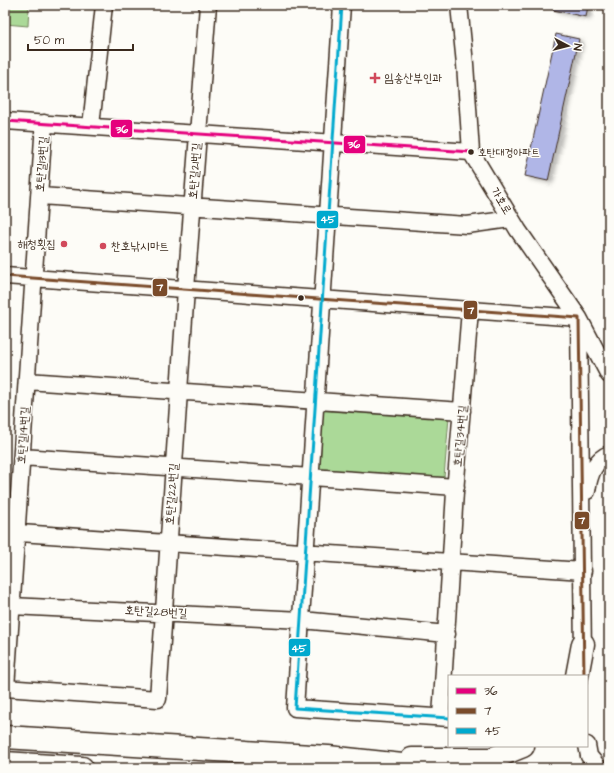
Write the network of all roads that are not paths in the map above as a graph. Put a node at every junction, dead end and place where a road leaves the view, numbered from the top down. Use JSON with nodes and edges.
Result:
{"nodes":[{"id":1,"x":104,"y":5,"type":"edge"},
{"id":2,"x":208,"y":5,"type":"edge"},
{"id":3,"x":342,"y":5,"type":"edge"},
{"id":4,"x":459,"y":5,"type":"edge"},
{"id":5,"x":5,"y":121,"type":"edge"},
{"id":6,"x":44,"y":124,"type":"junction"},
{"id":7,"x":91,"y":126,"type":"junction"},
{"id":8,"x":198,"y":133,"type":"junction"},
{"id":9,"x":333,"y":143,"type":"junction"},
{"id":10,"x":471,"y":152,"type":"junction"},
{"id":11,"x":40,"y":196,"type":"junction"},
{"id":12,"x":192,"y":207,"type":"junction"},
{"id":13,"x":328,"y":217,"type":"junction"},
{"id":14,"x":511,"y":219,"type":"junction"},
{"id":15,"x":5,"y":276,"type":"edge"},
{"id":16,"x":34,"y":278,"type":"junction"},
{"id":17,"x":186,"y":289,"type":"junction"},
{"id":18,"x":323,"y":300,"type":"junction"},
{"id":19,"x":470,"y":310,"type":"junction"},
{"id":20,"x":579,"y":318,"type":"junction"},
{"id":21,"x":609,"y":375,"type":"edge"},
{"id":22,"x":27,"y":381,"type":"junction"},
{"id":23,"x":179,"y":392,"type":"junction"},
{"id":24,"x":316,"y":400,"type":"junction"},
{"id":25,"x":462,"y":411,"type":"junction"},
{"id":26,"x":609,"y":454,"type":"edge"},
{"id":27,"x":22,"y":458,"type":"junction"},
{"id":28,"x":174,"y":467,"type":"junction"},
{"id":29,"x":309,"y":476,"type":"junction"},
{"id":30,"x":456,"y":487,"type":"junction"},
{"id":31,"x":11,"y":533,"type":"edge"},
{"id":32,"x":582,"y":538,"type":"junction"},
{"id":33,"x":169,"y":543,"type":"junction"},
{"id":34,"x":306,"y":552,"type":"junction"},
{"id":35,"x":452,"y":562,"type":"junction"},
{"id":36,"x":583,"y":571,"type":"junction"},
{"id":37,"x":11,"y":606,"type":"junction"},
{"id":38,"x":165,"y":612,"type":"junction"},
{"id":39,"x":302,"y":620,"type":"junction"},
{"id":40,"x":447,"y":634,"type":"junction"},
{"id":41,"x":583,"y":644,"type":"junction"},
{"id":42,"x":578,"y":675,"type":"edge"},
{"id":43,"x":584,"y":675,"type":"edge"},
{"id":44,"x":5,"y":688,"type":"edge"},
{"id":45,"x":445,"y":718,"type":"edge"},
{"id":46,"x":5,"y":737,"type":"edge"},
{"id":47,"x":521,"y":747,"type":"edge"},
{"id":48,"x":588,"y":747,"type":"edge"},
{"id":49,"x":328,"y":757,"type":"junction"},
{"id":50,"x":5,"y":762,"type":"edge"},
{"id":51,"x":82,"y":768,"type":"edge"},
{"id":52,"x":430,"y":768,"type":"edge"},
{"id":53,"x":599,"y":768,"type":"edge"}],
"edges":[{"from":1,"to":7,"type":"street"},
{"from":2,"to":8,"type":"street","name":"호탄길21번길"},
{"from":3,"to":9,"type":"street"},
{"from":4,"to":10,"type":"street","name":"가호로"},
{"from":5,"to":6,"type":"street"},
{"from":6,"to":7,"type":"street","name":"호탄길13번길"},
{"from":6,"to":11,"type":"street","name":"호탄길13번길"},
{"from":7,"to":8,"type":"street","name":"호탄길13번길"},
{"from":8,"to":9,"type":"street","name":"호탄길13번길"},
{"from":8,"to":12,"type":"street","name":"호탄길21번길"},
{"from":9,"to":10,"type":"street","name":"호탄길13번길"},
{"from":9,"to":13,"type":"street"},
{"from":10,"to":14,"type":"street","name":"가호로"},
{"from":11,"to":12,"type":"street"},
{"from":11,"to":16,"type":"street","name":"호탄길13번길"},
{"from":12,"to":13,"type":"street"},
{"from":12,"to":17,"type":"street","name":"호탄길21번길"},
{"from":13,"to":14,"type":"street"},
{"from":13,"to":18,"type":"street"},
{"from":14,"to":20,"type":"street","name":"가호로"},
{"from":15,"to":16,"type":"street"},
{"from":16,"to":17,"type":"street"},
{"from":16,"to":22,"type":"street","name":"호탄길14번길"},
{"from":17,"to":18,"type":"street"},
{"from":17,"to":23,"type":"street","name":"호탄길22번길"},
{"from":18,"to":19,"type":"street"},
{"from":18,"to":24,"type":"street"},
{"from":19,"to":20,"type":"street"},
{"from":19,"to":25,"type":"street","name":"호탄길34번길"},
{"from":20,"to":21,"type":"street","name":"가호로"},
{"from":20,"to":32,"type":"street"},
{"from":22,"to":23,"type":"street"},
{"from":22,"to":27,"type":"street","name":"호탄길14번길"},
{"from":23,"to":24,"type":"street"},
{"from":23,"to":28,"type":"street","name":"호탄길22번길"},
{"from":24,"to":25,"type":"street"},
{"from":24,"to":29,"type":"street"},
{"from":25,"to":30,"type":"street","name":"호탄길34번길"},
{"from":26,"to":32,"type":"street"},
{"from":27,"to":28,"type":"street"},
{"from":27,"to":31,"type":"street","name":"호탄길14번길"},
{"from":28,"to":29,"type":"street"},
{"from":28,"to":33,"type":"street","name":"호탄길22번길"},
{"from":29,"to":30,"type":"street"},
{"from":29,"to":34,"type":"street"},
{"from":30,"to":35,"type":"street","name":"호탄길34번길"},
{"from":31,"to":33,"type":"street"},
{"from":31,"to":37,"type":"street","name":"호탄길14번길"},
{"from":32,"to":36,"type":"street"},
{"from":33,"to":34,"type":"street"},
{"from":33,"to":38,"type":"street","name":"호탄길22번길"},
{"from":34,"to":35,"type":"street"},
{"from":34,"to":39,"type":"street"},
{"from":35,"to":36,"type":"street"},
{"from":35,"to":40,"type":"street","name":"호탄길34번길"},
{"from":36,"to":41,"type":"street"},
{"from":37,"to":38,"type":"street","name":"호탄길28번길"},
{"from":37,"to":44,"type":"street","name":"호탄길14번길"},
{"from":38,"to":39,"type":"street","name":"호탄길28번길"},
{"from":38,"to":44,"type":"street","name":"호탄길22번길"},
{"from":39,"to":40,"type":"street","name":"호탄길28번길"},
{"from":39,"to":45,"type":"street"},
{"from":40,"to":45,"type":"street","name":"호탄길34번길"},
{"from":41,"to":42,"type":"highway"},
{"from":41,"to":43,"type":"street"},
{"from":46,"to":49,"type":"highway"},
{"from":47,"to":49,"type":"highway"},
{"from":48,"to":53,"type":"street"},
{"from":49,"to":52,"type":"highway"},
{"from":50,"to":51,"type":"highway"}]}
